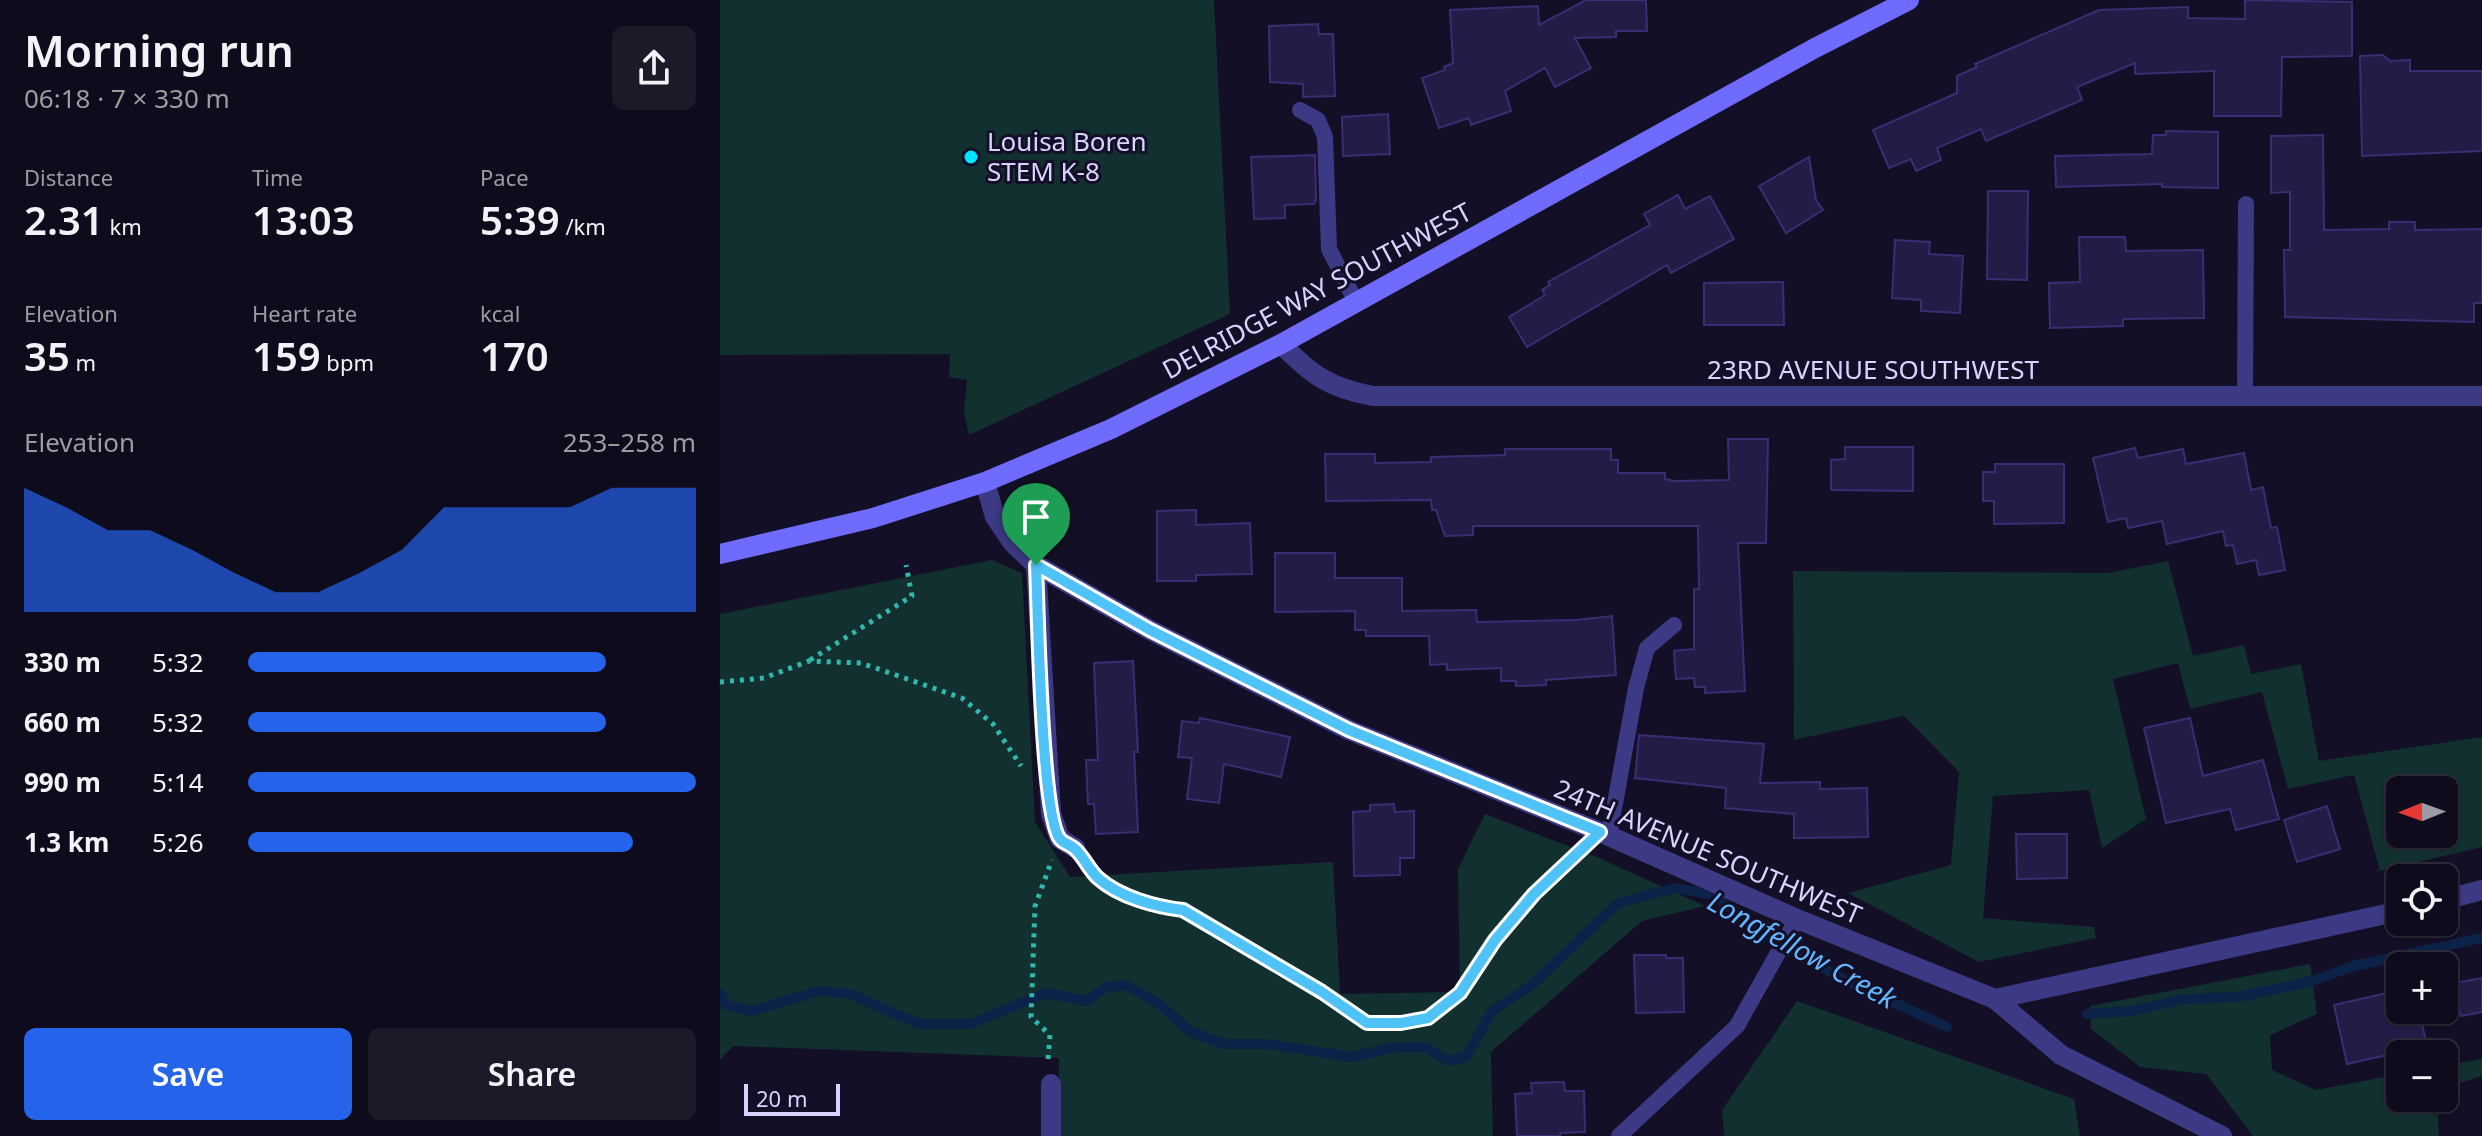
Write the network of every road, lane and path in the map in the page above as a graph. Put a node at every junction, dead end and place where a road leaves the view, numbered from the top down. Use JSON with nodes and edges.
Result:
{"nodes":[{"id":1,"x":1909,"y":0,"type":"edge"},
{"id":2,"x":1300,"y":110,"type":"dead end"},
{"id":3,"x":2246,"y":204,"type":"dead end"},
{"id":4,"x":1356,"y":302,"type":"junction"},
{"id":5,"x":1281,"y":344,"type":"junction"},
{"id":6,"x":2245,"y":396,"type":"junction"},
{"id":7,"x":2482,"y":396,"type":"edge"},
{"id":8,"x":985,"y":482,"type":"junction"},
{"id":9,"x":720,"y":554,"type":"edge"},
{"id":10,"x":906,"y":565,"type":"dead end"},
{"id":11,"x":1036,"y":565,"type":"junction"},
{"id":12,"x":1674,"y":625,"type":"dead end"},
{"id":13,"x":809,"y":661,"type":"junction"},
{"id":14,"x":720,"y":682,"type":"edge"},
{"id":15,"x":1024,"y":770,"type":"dead end"},
{"id":16,"x":1604,"y":834,"type":"junction"},
{"id":17,"x":1067,"y":843,"type":"junction"},
{"id":18,"x":2482,"y":890,"type":"edge"},
{"id":19,"x":2458,"y":896,"type":"edge"},
{"id":20,"x":2386,"y":914,"type":"edge"},
{"id":21,"x":1793,"y":926,"type":"junction"},
{"id":22,"x":1995,"y":999,"type":"junction"},
{"id":23,"x":1051,"y":1084,"type":"joint"},
{"id":24,"x":1051,"y":1136,"type":"edge"},
{"id":25,"x":1619,"y":1136,"type":"edge"},
{"id":26,"x":2222,"y":1136,"type":"edge"}],
"edges":[{"from":1,"to":4,"type":"main road","name":"DELRIDGE WAY SOUTHWEST"},
{"from":2,"to":4,"type":"lane"},
{"from":3,"to":6,"type":"lane"},
{"from":4,"to":5,"type":"main road","name":"DELRIDGE WAY SOUTHWEST"},
{"from":5,"to":6,"type":"street","name":"23RD AVENUE SOUTHWEST"},
{"from":5,"to":8,"type":"main road","name":"DELRIDGE WAY SOUTHWEST"},
{"from":6,"to":7,"type":"street","name":"23RD AVENUE SOUTHWEST"},
{"from":8,"to":9,"type":"main road","name":"DELRIDGE WAY SOUTHWEST"},
{"from":8,"to":11,"type":"street","name":"24TH AVENUE SOUTHWEST"},
{"from":10,"to":13,"type":"path"},
{"from":11,"to":16,"type":"street","name":"24TH AVENUE SOUTHWEST"},
{"from":11,"to":17,"type":"street"},
{"from":12,"to":16,"type":"lane"},
{"from":13,"to":14,"type":"path"},
{"from":13,"to":15,"type":"path"},
{"from":16,"to":17,"type":"path"},
{"from":16,"to":21,"type":"street","name":"24TH AVENUE SOUTHWEST"},
{"from":17,"to":23,"type":"path"},
{"from":18,"to":19,"type":"street"},
{"from":20,"to":22,"type":"street"},
{"from":21,"to":22,"type":"street","name":"24TH AVENUE SOUTHWEST"},
{"from":21,"to":25,"type":"lane"},
{"from":22,"to":26,"type":"street","name":"24TH AVENUE SOUTHWEST"},
{"from":23,"to":24,"type":"street"}]}
